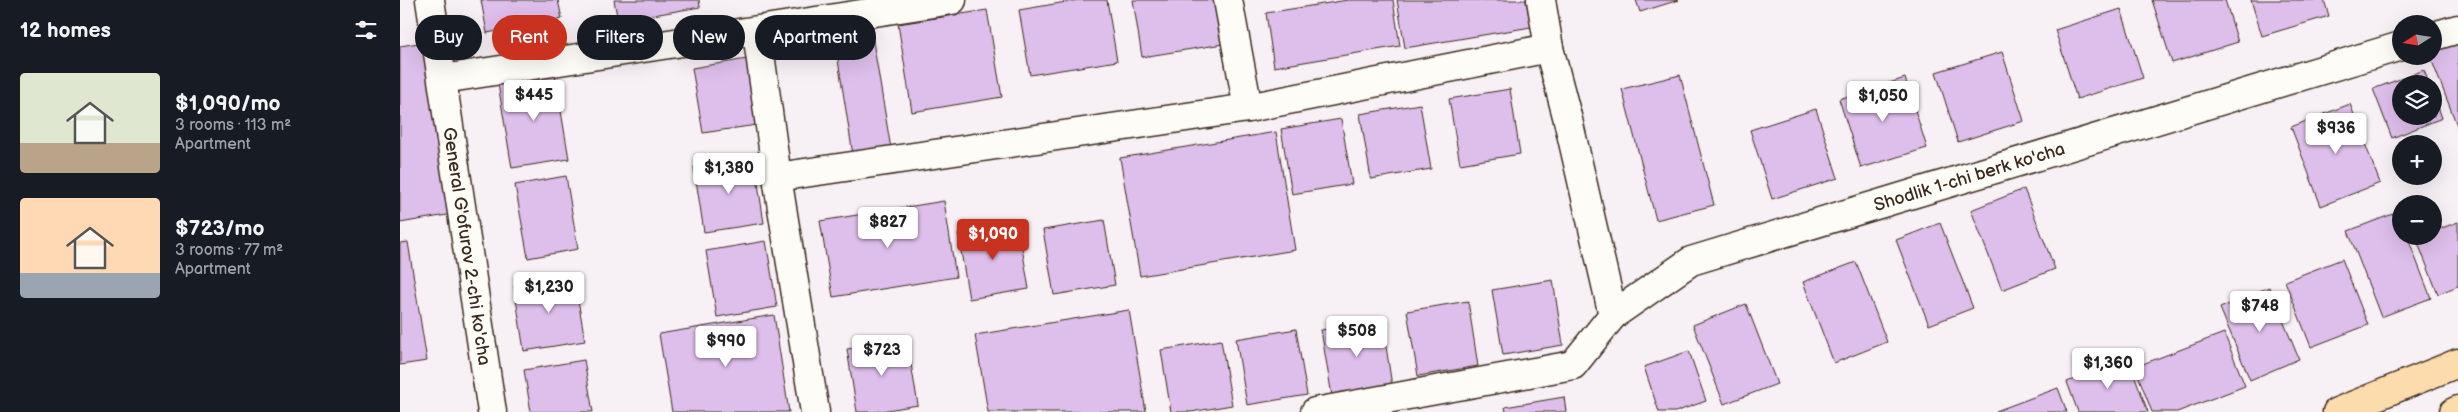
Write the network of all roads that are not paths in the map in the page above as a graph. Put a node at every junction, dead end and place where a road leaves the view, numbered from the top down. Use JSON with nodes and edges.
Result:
{"nodes":[{"id":1,"x":430,"y":0,"type":"edge"},
{"id":2,"x":952,"y":0,"type":"edge"},
{"id":3,"x":1228,"y":0,"type":"edge"},
{"id":4,"x":1541,"y":0,"type":"edge"},
{"id":5,"x":861,"y":15,"type":"edge"},
{"id":6,"x":2458,"y":29,"type":"edge"},
{"id":7,"x":755,"y":32,"type":"edge"},
{"id":8,"x":2442,"y":34,"type":"edge"},
{"id":9,"x":1549,"y":48,"type":"junction"},
{"id":10,"x":2392,"y":49,"type":"edge"},
{"id":11,"x":761,"y":60,"type":"edge"},
{"id":12,"x":444,"y":79,"type":"junction"},
{"id":13,"x":1248,"y":108,"type":"junction"},
{"id":14,"x":777,"y":177,"type":"junction"},
{"id":15,"x":1613,"y":315,"type":"junction"},
{"id":16,"x":2458,"y":363,"type":"edge"},
{"id":17,"x":2458,"y":410,"type":"edge"},
{"id":18,"x":492,"y":412,"type":"edge"},
{"id":19,"x":815,"y":412,"type":"edge"},
{"id":20,"x":1315,"y":412,"type":"edge"},
{"id":21,"x":2337,"y":412,"type":"edge"},
{"id":22,"x":2454,"y":412,"type":"edge"}],
"edges":[{"from":1,"to":12,"type":"street","name":"General G'ofurov 2-chi ko'cha"},
{"from":2,"to":5,"type":"street"},
{"from":3,"to":13,"type":"street"},
{"from":4,"to":9,"type":"street"},
{"from":6,"to":8,"type":"street"},
{"from":7,"to":12,"type":"street"},
{"from":9,"to":13,"type":"street"},
{"from":9,"to":15,"type":"street"},
{"from":10,"to":15,"type":"street","name":"Shodlik 1-chi berk ko'cha"},
{"from":11,"to":14,"type":"street"},
{"from":12,"to":18,"type":"street","name":"General G'ofurov 2-chi ko'cha"},
{"from":13,"to":14,"type":"street"},
{"from":14,"to":19,"type":"street"},
{"from":15,"to":20,"type":"street","name":"Shodlik 1-chi berk ko'cha"},
{"from":16,"to":21,"type":"main road"},
{"from":17,"to":22,"type":"main road"}]}
